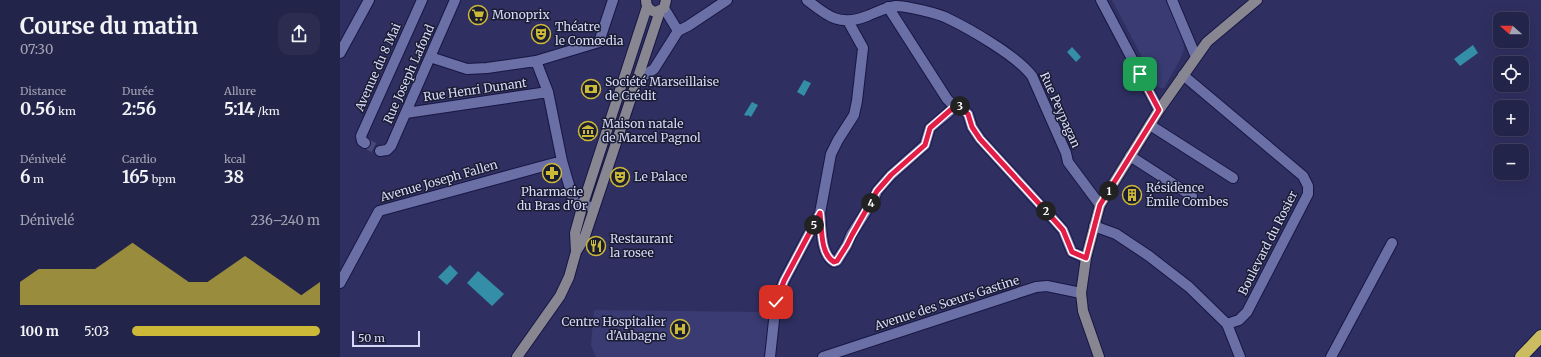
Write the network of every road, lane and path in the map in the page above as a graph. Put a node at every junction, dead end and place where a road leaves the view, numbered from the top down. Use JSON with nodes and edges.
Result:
{"nodes":[{"id":1,"x":369,"y":0,"type":"edge"},
{"id":2,"x":422,"y":0,"type":"edge"},
{"id":3,"x":455,"y":0,"type":"edge"},
{"id":4,"x":613,"y":0,"type":"edge"},
{"id":5,"x":728,"y":0,"type":"edge"},
{"id":6,"x":806,"y":0,"type":"edge"},
{"id":7,"x":1100,"y":0,"type":"edge"},
{"id":8,"x":1172,"y":0,"type":"edge"},
{"id":9,"x":1257,"y":0,"type":"edge"},
{"id":10,"x":647,"y":4,"type":"edge"},
{"id":11,"x":665,"y":4,"type":"edge"},
{"id":12,"x":888,"y":7,"type":"junction"},
{"id":13,"x":848,"y":20,"type":"junction"},
{"id":14,"x":678,"y":31,"type":"junction"},
{"id":15,"x":340,"y":53,"type":"edge"},
{"id":16,"x":1196,"y":56,"type":"junction"},
{"id":17,"x":430,"y":57,"type":"junction"},
{"id":18,"x":536,"y":61,"type":"junction"},
{"id":19,"x":1183,"y":75,"type":"junction"},
{"id":20,"x":636,"y":81,"type":"junction"},
{"id":21,"x":548,"y":92,"type":"junction"},
{"id":22,"x":954,"y":107,"type":"junction"},
{"id":23,"x":1159,"y":110,"type":"junction"},
{"id":24,"x":406,"y":113,"type":"junction"},
{"id":25,"x":1150,"y":125,"type":"junction"},
{"id":26,"x":365,"y":143,"type":"dead end"},
{"id":27,"x":380,"y":151,"type":"dead end"},
{"id":28,"x":1130,"y":156,"type":"junction"},
{"id":29,"x":562,"y":161,"type":"junction"},
{"id":30,"x":1233,"y":178,"type":"dead end"},
{"id":31,"x":1192,"y":196,"type":"dead end"},
{"id":32,"x":583,"y":204,"type":"junction"},
{"id":33,"x":1100,"y":205,"type":"junction"},
{"id":34,"x":594,"y":208,"type":"junction"},
{"id":35,"x":820,"y":213,"type":"junction"},
{"id":36,"x":1094,"y":226,"type":"junction"},
{"id":37,"x":1392,"y":243,"type":"dead end"},
{"id":38,"x":576,"y":252,"type":"junction"},
{"id":39,"x":1086,"y":258,"type":"junction"},
{"id":40,"x":340,"y":283,"type":"edge"},
{"id":41,"x":1081,"y":292,"type":"junction"},
{"id":42,"x":1227,"y":324,"type":"junction"},
{"id":43,"x":1541,"y":336,"type":"edge"},
{"id":44,"x":517,"y":357,"type":"edge"},
{"id":45,"x":770,"y":357,"type":"edge"},
{"id":46,"x":823,"y":357,"type":"edge"},
{"id":47,"x":1099,"y":357,"type":"edge"},
{"id":48,"x":1240,"y":357,"type":"edge"},
{"id":49,"x":1331,"y":357,"type":"edge"},
{"id":50,"x":1521,"y":357,"type":"edge"}],
"edges":[{"from":1,"to":15,"type":"street"},
{"from":2,"to":26,"type":"street","name":"Avenue du 8 Mai"},
{"from":3,"to":17,"type":"street","name":"Rue Joseph Lafond"},
{"from":4,"to":18,"type":"street"},
{"from":5,"to":14,"type":"street"},
{"from":6,"to":13,"type":"street","name":"Rue Peypagan"},
{"from":7,"to":23,"type":"street"},
{"from":8,"to":16,"type":"street"},
{"from":9,"to":16,"type":"main road"},
{"from":10,"to":11,"type":"main road"},
{"from":10,"to":32,"type":"main road"},
{"from":11,"to":14,"type":"street"},
{"from":11,"to":20,"type":"main road"},
{"from":12,"to":13,"type":"street","name":"Rue Peypagan"},
{"from":12,"to":22,"type":"street"},
{"from":12,"to":33,"type":"street","name":"Rue Peypagan"},
{"from":13,"to":35,"type":"street"},
{"from":14,"to":20,"type":"street"},
{"from":16,"to":19,"type":"main road"},
{"from":17,"to":18,"type":"street"},
{"from":17,"to":24,"type":"street","name":"Rue Joseph Lafond"},
{"from":18,"to":21,"type":"street"},
{"from":19,"to":23,"type":"main road"},
{"from":19,"to":42,"type":"street","name":"Boulevard du Rosier"},
{"from":20,"to":34,"type":"main road"},
{"from":21,"to":24,"type":"street","name":"Rue Henri Dunant"},
{"from":21,"to":29,"type":"street"},
{"from":22,"to":35,"type":"street"},
{"from":22,"to":39,"type":"street"},
{"from":23,"to":25,"type":"main road"},
{"from":24,"to":27,"type":"street","name":"Rue Joseph Lafond"},
{"from":25,"to":28,"type":"main road"},
{"from":25,"to":30,"type":"street"},
{"from":28,"to":31,"type":"street"},
{"from":28,"to":33,"type":"main road"},
{"from":29,"to":32,"type":"street"},
{"from":29,"to":40,"type":"street","name":"Avenue Joseph Fallen"},
{"from":32,"to":34,"type":"street"},
{"from":32,"to":38,"type":"main road"},
{"from":33,"to":36,"type":"main road"},
{"from":34,"to":38,"type":"main road"},
{"from":35,"to":45,"type":"street"},
{"from":36,"to":39,"type":"main road"},
{"from":36,"to":42,"type":"street"},
{"from":37,"to":49,"type":"street"},
{"from":38,"to":44,"type":"main road"},
{"from":39,"to":41,"type":"main road"},
{"from":41,"to":46,"type":"street","name":"Avenue des Sœurs Gastine"},
{"from":41,"to":47,"type":"main road"},
{"from":42,"to":48,"type":"street"},
{"from":43,"to":50,"type":"highway"}]}
